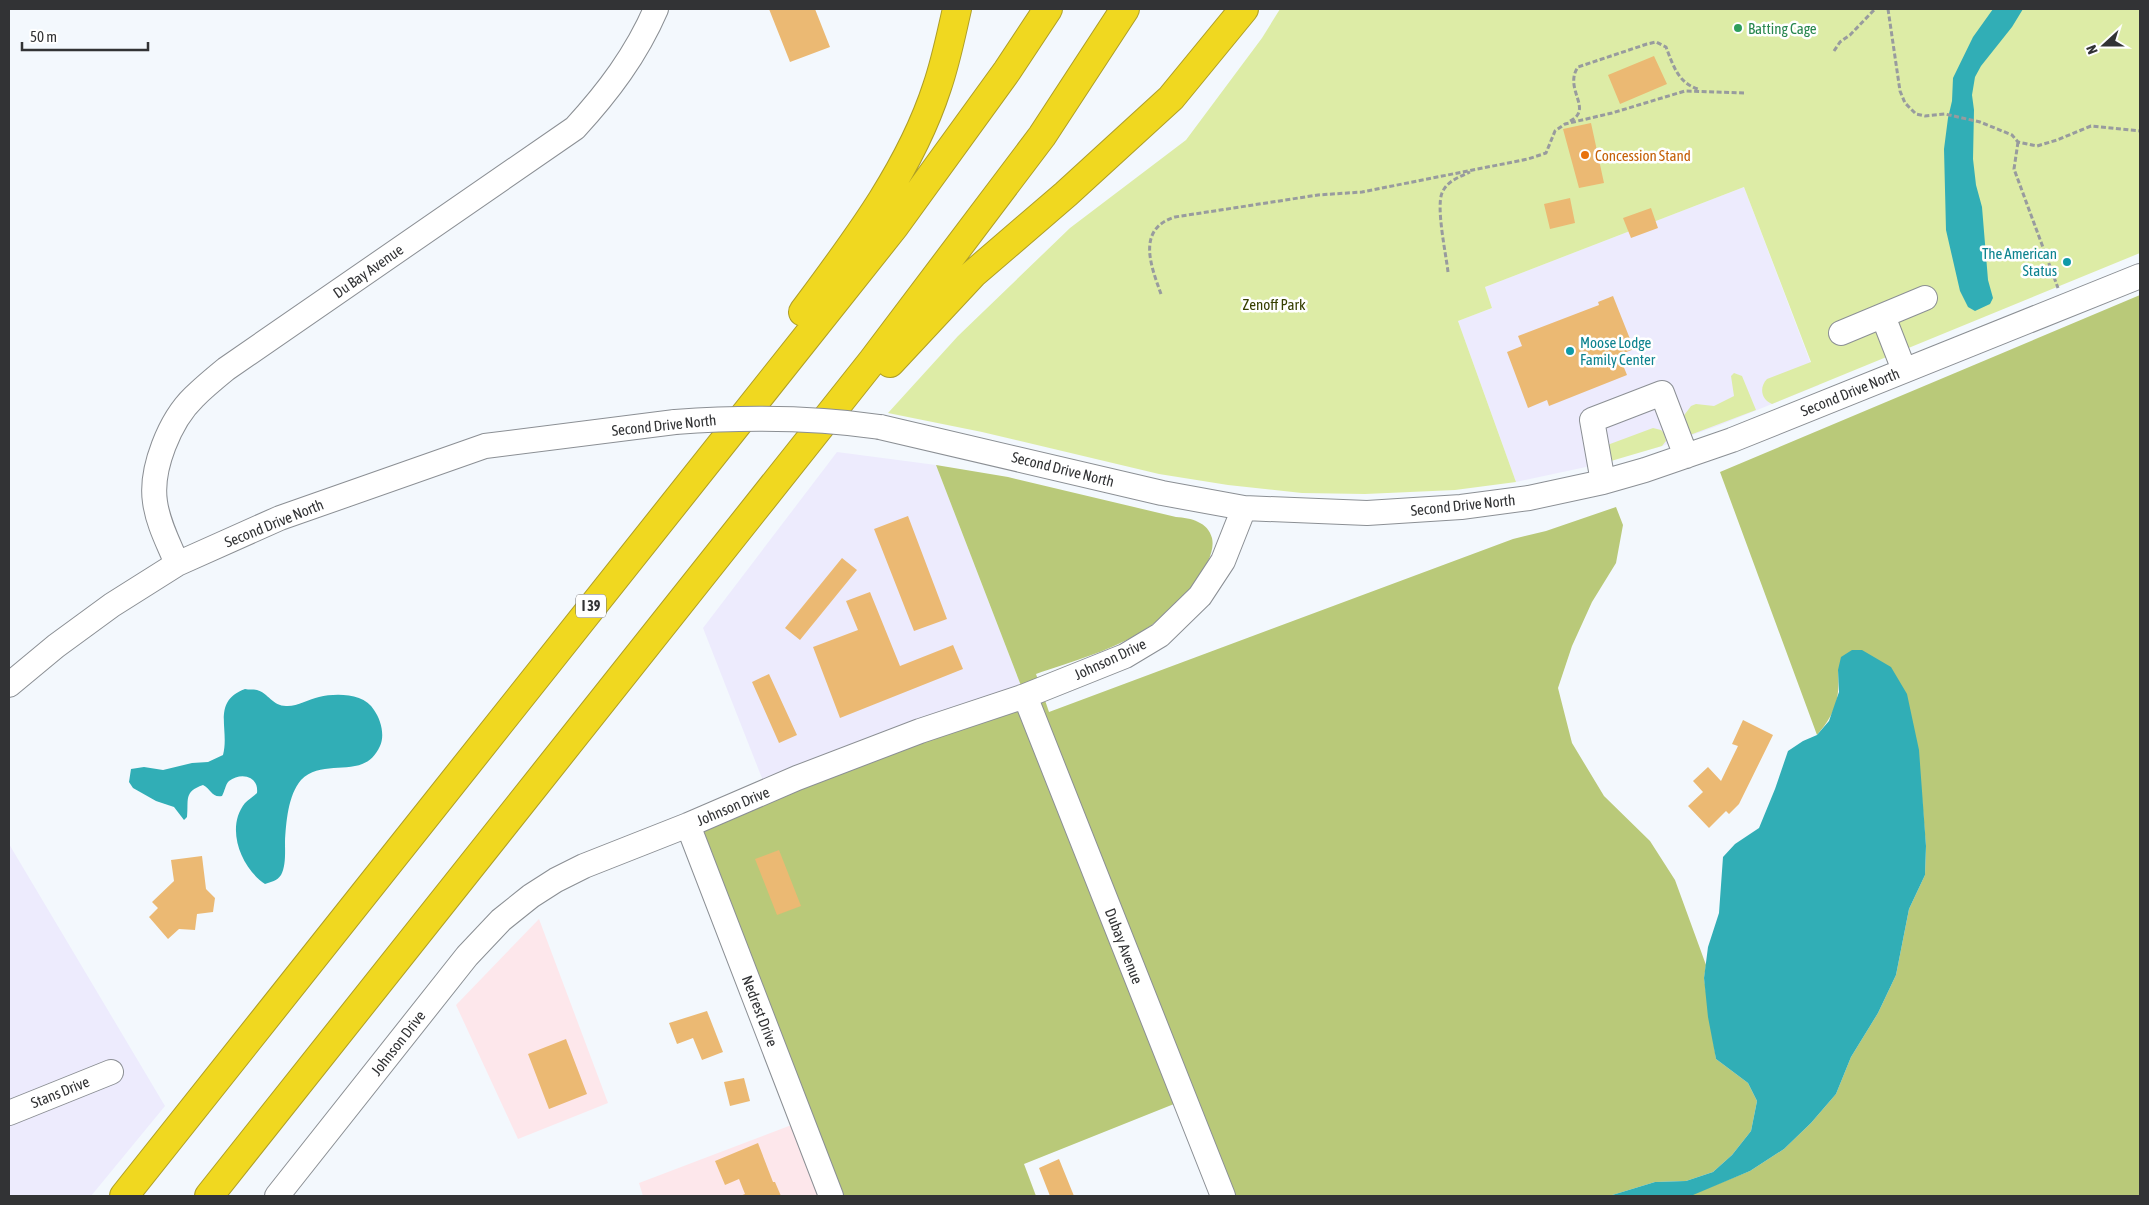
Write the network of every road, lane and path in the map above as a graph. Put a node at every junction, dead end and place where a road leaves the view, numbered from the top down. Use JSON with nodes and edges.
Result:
{"nodes":[{"id":1,"x":656,"y":9,"type":"edge"},
{"id":2,"x":957,"y":9,"type":"edge"},
{"id":3,"x":1048,"y":9,"type":"edge"},
{"id":4,"x":1125,"y":9,"type":"edge"},
{"id":5,"x":1244,"y":9,"type":"edge"},
{"id":6,"x":1875,"y":9,"type":"edge"},
{"id":7,"x":1888,"y":9,"type":"edge"},
{"id":8,"x":1834,"y":51,"type":"dead end"},
{"id":9,"x":1706,"y":91,"type":"junction"},
{"id":10,"x":1744,"y":93,"type":"dead end"},
{"id":11,"x":1565,"y":124,"type":"junction"},
{"id":12,"x":2140,"y":131,"type":"edge"},
{"id":13,"x":2018,"y":142,"type":"junction"},
{"id":14,"x":1480,"y":169,"type":"junction"},
{"id":15,"x":1448,"y":272,"type":"dead end"},
{"id":16,"x":2140,"y":276,"type":"edge"},
{"id":17,"x":2056,"y":284,"type":"dead end"},
{"id":18,"x":1161,"y":294,"type":"dead end"},
{"id":19,"x":1925,"y":298,"type":"dead end"},
{"id":20,"x":1883,"y":316,"type":"junction"},
{"id":21,"x":1841,"y":333,"type":"dead end"},
{"id":22,"x":1904,"y":370,"type":"junction"},
{"id":23,"x":831,"y":411,"type":"junction"},
{"id":24,"x":734,"y":427,"type":"junction"},
{"id":25,"x":1686,"y":456,"type":"junction"},
{"id":26,"x":1603,"y":482,"type":"junction"},
{"id":27,"x":1244,"y":508,"type":"junction"},
{"id":28,"x":177,"y":564,"type":"junction"},
{"id":29,"x":9,"y":685,"type":"edge"},
{"id":30,"x":1025,"y":696,"type":"junction"},
{"id":31,"x":688,"y":825,"type":"junction"},
{"id":32,"x":111,"y":1072,"type":"dead end"},
{"id":33,"x":9,"y":1112,"type":"edge"},
{"id":34,"x":124,"y":1196,"type":"edge"},
{"id":35,"x":209,"y":1196,"type":"edge"},
{"id":36,"x":277,"y":1196,"type":"edge"},
{"id":37,"x":831,"y":1196,"type":"edge"},
{"id":38,"x":1223,"y":1196,"type":"edge"}],
"edges":[{"from":1,"to":28,"type":"street","name":"Du Bay Avenue"},
{"from":2,"to":24,"type":"highway"},
{"from":3,"to":24,"type":"highway","number":"I 39"},
{"from":4,"to":23,"type":"highway"},
{"from":5,"to":23,"type":"highway"},
{"from":6,"to":8,"type":"path"},
{"from":7,"to":13,"type":"path"},
{"from":9,"to":10,"type":"path"},
{"from":9,"to":11,"type":"path"},
{"from":9,"to":11,"type":"path"},
{"from":11,"to":14,"type":"path"},
{"from":12,"to":13,"type":"path"},
{"from":13,"to":17,"type":"path"},
{"from":14,"to":15,"type":"path"},
{"from":14,"to":18,"type":"path"},
{"from":16,"to":22,"type":"street","name":"Second Drive North"},
{"from":19,"to":20,"type":"street"},
{"from":20,"to":21,"type":"street"},
{"from":20,"to":22,"type":"street"},
{"from":22,"to":25,"type":"street","name":"Second Drive North"},
{"from":23,"to":35,"type":"highway"},
{"from":24,"to":34,"type":"highway","number":"I 39"},
{"from":25,"to":26,"type":"street","name":"Second Drive North"},
{"from":25,"to":26,"type":"street"},
{"from":26,"to":27,"type":"street","name":"Second Drive North"},
{"from":27,"to":28,"type":"street","name":"Second Drive North","bridge":true},
{"from":27,"to":30,"type":"street","name":"Johnson Drive"},
{"from":28,"to":29,"type":"street","name":"Second Drive North"},
{"from":30,"to":31,"type":"street","name":"Johnson Drive"},
{"from":30,"to":38,"type":"street","name":"Dubay Avenue"},
{"from":31,"to":36,"type":"street","name":"Johnson Drive"},
{"from":31,"to":37,"type":"street","name":"Nedrest Drive"},
{"from":32,"to":33,"type":"street","name":"Stans Drive"}]}
